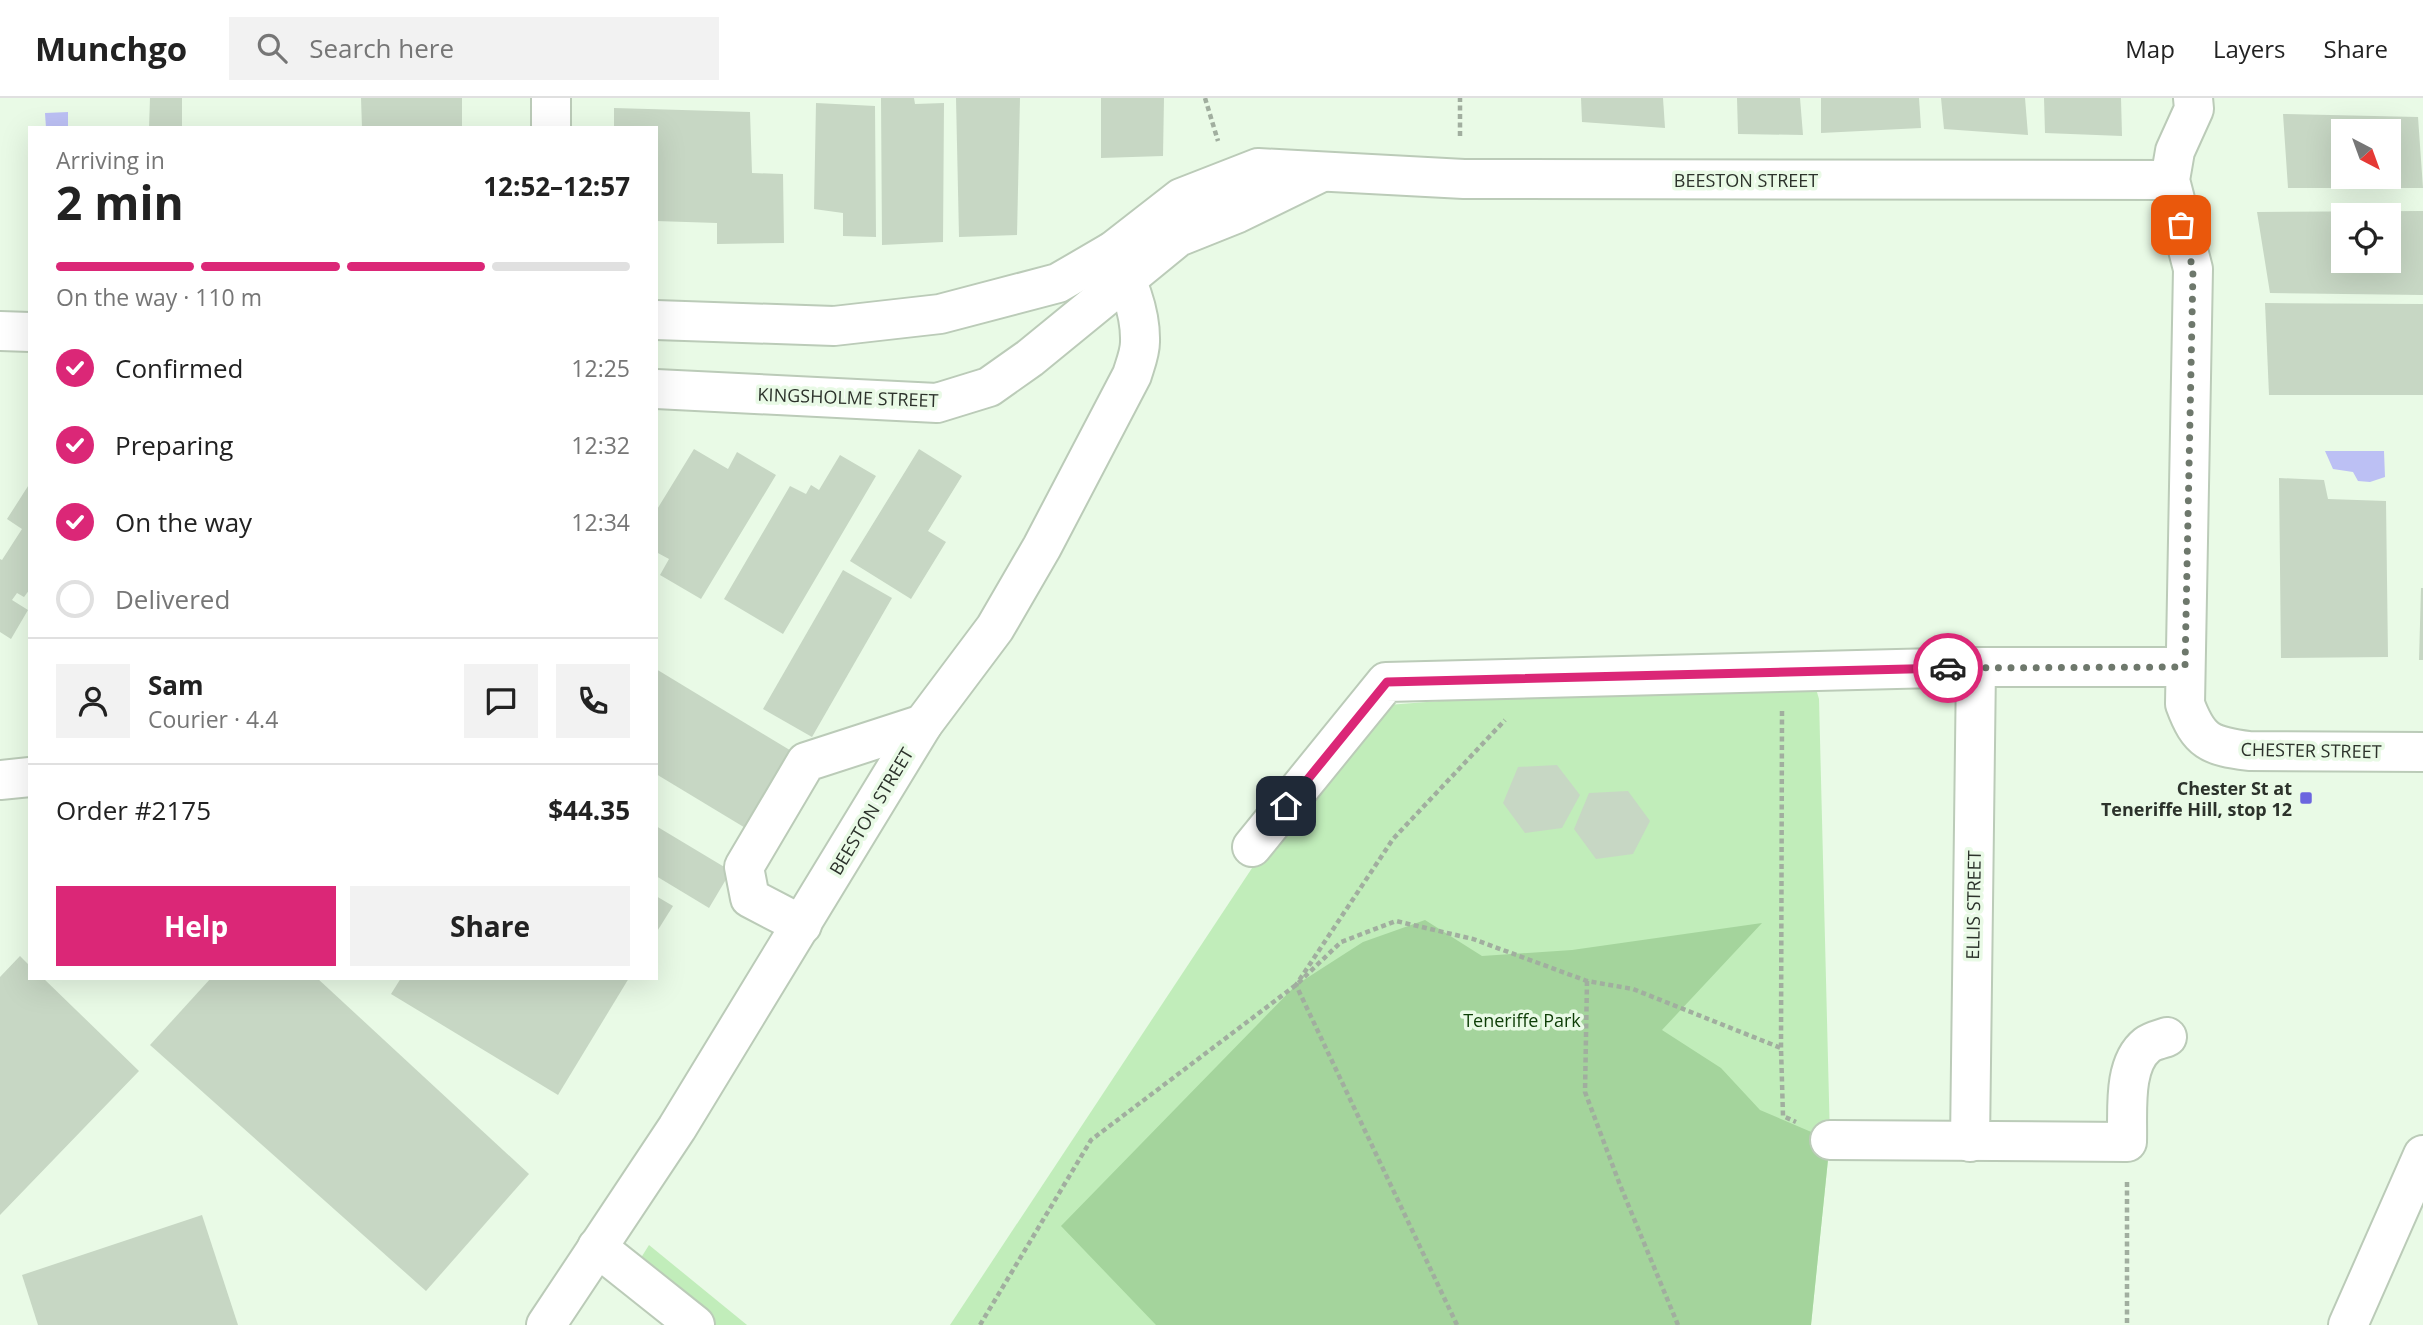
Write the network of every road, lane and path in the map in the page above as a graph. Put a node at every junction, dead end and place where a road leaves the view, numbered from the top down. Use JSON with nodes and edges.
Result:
{"nodes":[{"id":1,"x":551,"y":98,"type":"edge"},
{"id":2,"x":2193,"y":98,"type":"edge"},
{"id":3,"x":551,"y":126,"type":"edge"},
{"id":4,"x":2170,"y":180,"type":"junction"},
{"id":5,"x":1120,"y":265,"type":"junction"},
{"id":6,"x":658,"y":320,"type":"edge"},
{"id":7,"x":0,"y":331,"type":"edge"},
{"id":8,"x":28,"y":332,"type":"edge"},
{"id":9,"x":658,"y":389,"type":"edge"},
{"id":10,"x":1976,"y":667,"type":"junction"},
{"id":11,"x":2185,"y":667,"type":"junction"},
{"id":12,"x":1782,"y":672,"type":"junction"},
{"id":13,"x":1506,"y":719,"type":"dead end"},
{"id":14,"x":923,"y":724,"type":"junction"},
{"id":15,"x":2423,"y":752,"type":"edge"},
{"id":16,"x":28,"y":777,"type":"edge"},
{"id":17,"x":0,"y":780,"type":"edge"},
{"id":18,"x":1252,"y":847,"type":"dead end"},
{"id":19,"x":802,"y":925,"type":"junction"},
{"id":20,"x":1587,"y":981,"type":"junction"},
{"id":21,"x":1296,"y":985,"type":"junction"},
{"id":22,"x":2167,"y":1037,"type":"dead end"},
{"id":23,"x":1781,"y":1048,"type":"junction"},
{"id":24,"x":1830,"y":1140,"type":"joint"},
{"id":25,"x":1970,"y":1142,"type":"junction"},
{"id":26,"x":2127,"y":1142,"type":"junction"},
{"id":27,"x":2423,"y":1155,"type":"edge"},
{"id":28,"x":597,"y":1247,"type":"junction"},
{"id":29,"x":546,"y":1325,"type":"edge"},
{"id":30,"x":695,"y":1325,"type":"edge"},
{"id":31,"x":980,"y":1325,"type":"edge"},
{"id":32,"x":1457,"y":1325,"type":"edge"},
{"id":33,"x":1678,"y":1325,"type":"edge"},
{"id":34,"x":2127,"y":1325,"type":"edge"},
{"id":35,"x":2348,"y":1325,"type":"edge"}],
"edges":[{"from":1,"to":3,"type":"street"},
{"from":2,"to":4,"type":"street"},
{"from":4,"to":5,"type":"street","name":"BEESTON STREET"},
{"from":4,"to":11,"type":"street"},
{"from":5,"to":6,"type":"street"},
{"from":5,"to":9,"type":"street","name":"KINGSHOLME STREET"},
{"from":5,"to":14,"type":"street","name":"BEESTON STREET"},
{"from":7,"to":8,"type":"street"},
{"from":10,"to":11,"type":"street"},
{"from":10,"to":12,"type":"street"},
{"from":10,"to":25,"type":"street","name":"ELLIS STREET"},
{"from":11,"to":15,"type":"street","name":"CHESTER STREET"},
{"from":12,"to":18,"type":"street"},
{"from":12,"to":23,"type":"path"},
{"from":13,"to":21,"type":"path"},
{"from":14,"to":19,"type":"street","name":"BEESTON STREET"},
{"from":14,"to":19,"type":"street"},
{"from":16,"to":17,"type":"street"},
{"from":19,"to":28,"type":"street","name":"BEESTON STREET"},
{"from":20,"to":21,"type":"path"},
{"from":20,"to":23,"type":"path"},
{"from":20,"to":33,"type":"path"},
{"from":21,"to":31,"type":"path"},
{"from":21,"to":32,"type":"path"},
{"from":22,"to":26,"type":"street"},
{"from":23,"to":24,"type":"path"},
{"from":24,"to":25,"type":"street"},
{"from":25,"to":26,"type":"street"},
{"from":26,"to":34,"type":"path"},
{"from":27,"to":35,"type":"street"},
{"from":28,"to":29,"type":"street","name":"BEESTON STREET"},
{"from":28,"to":30,"type":"street"}]}
